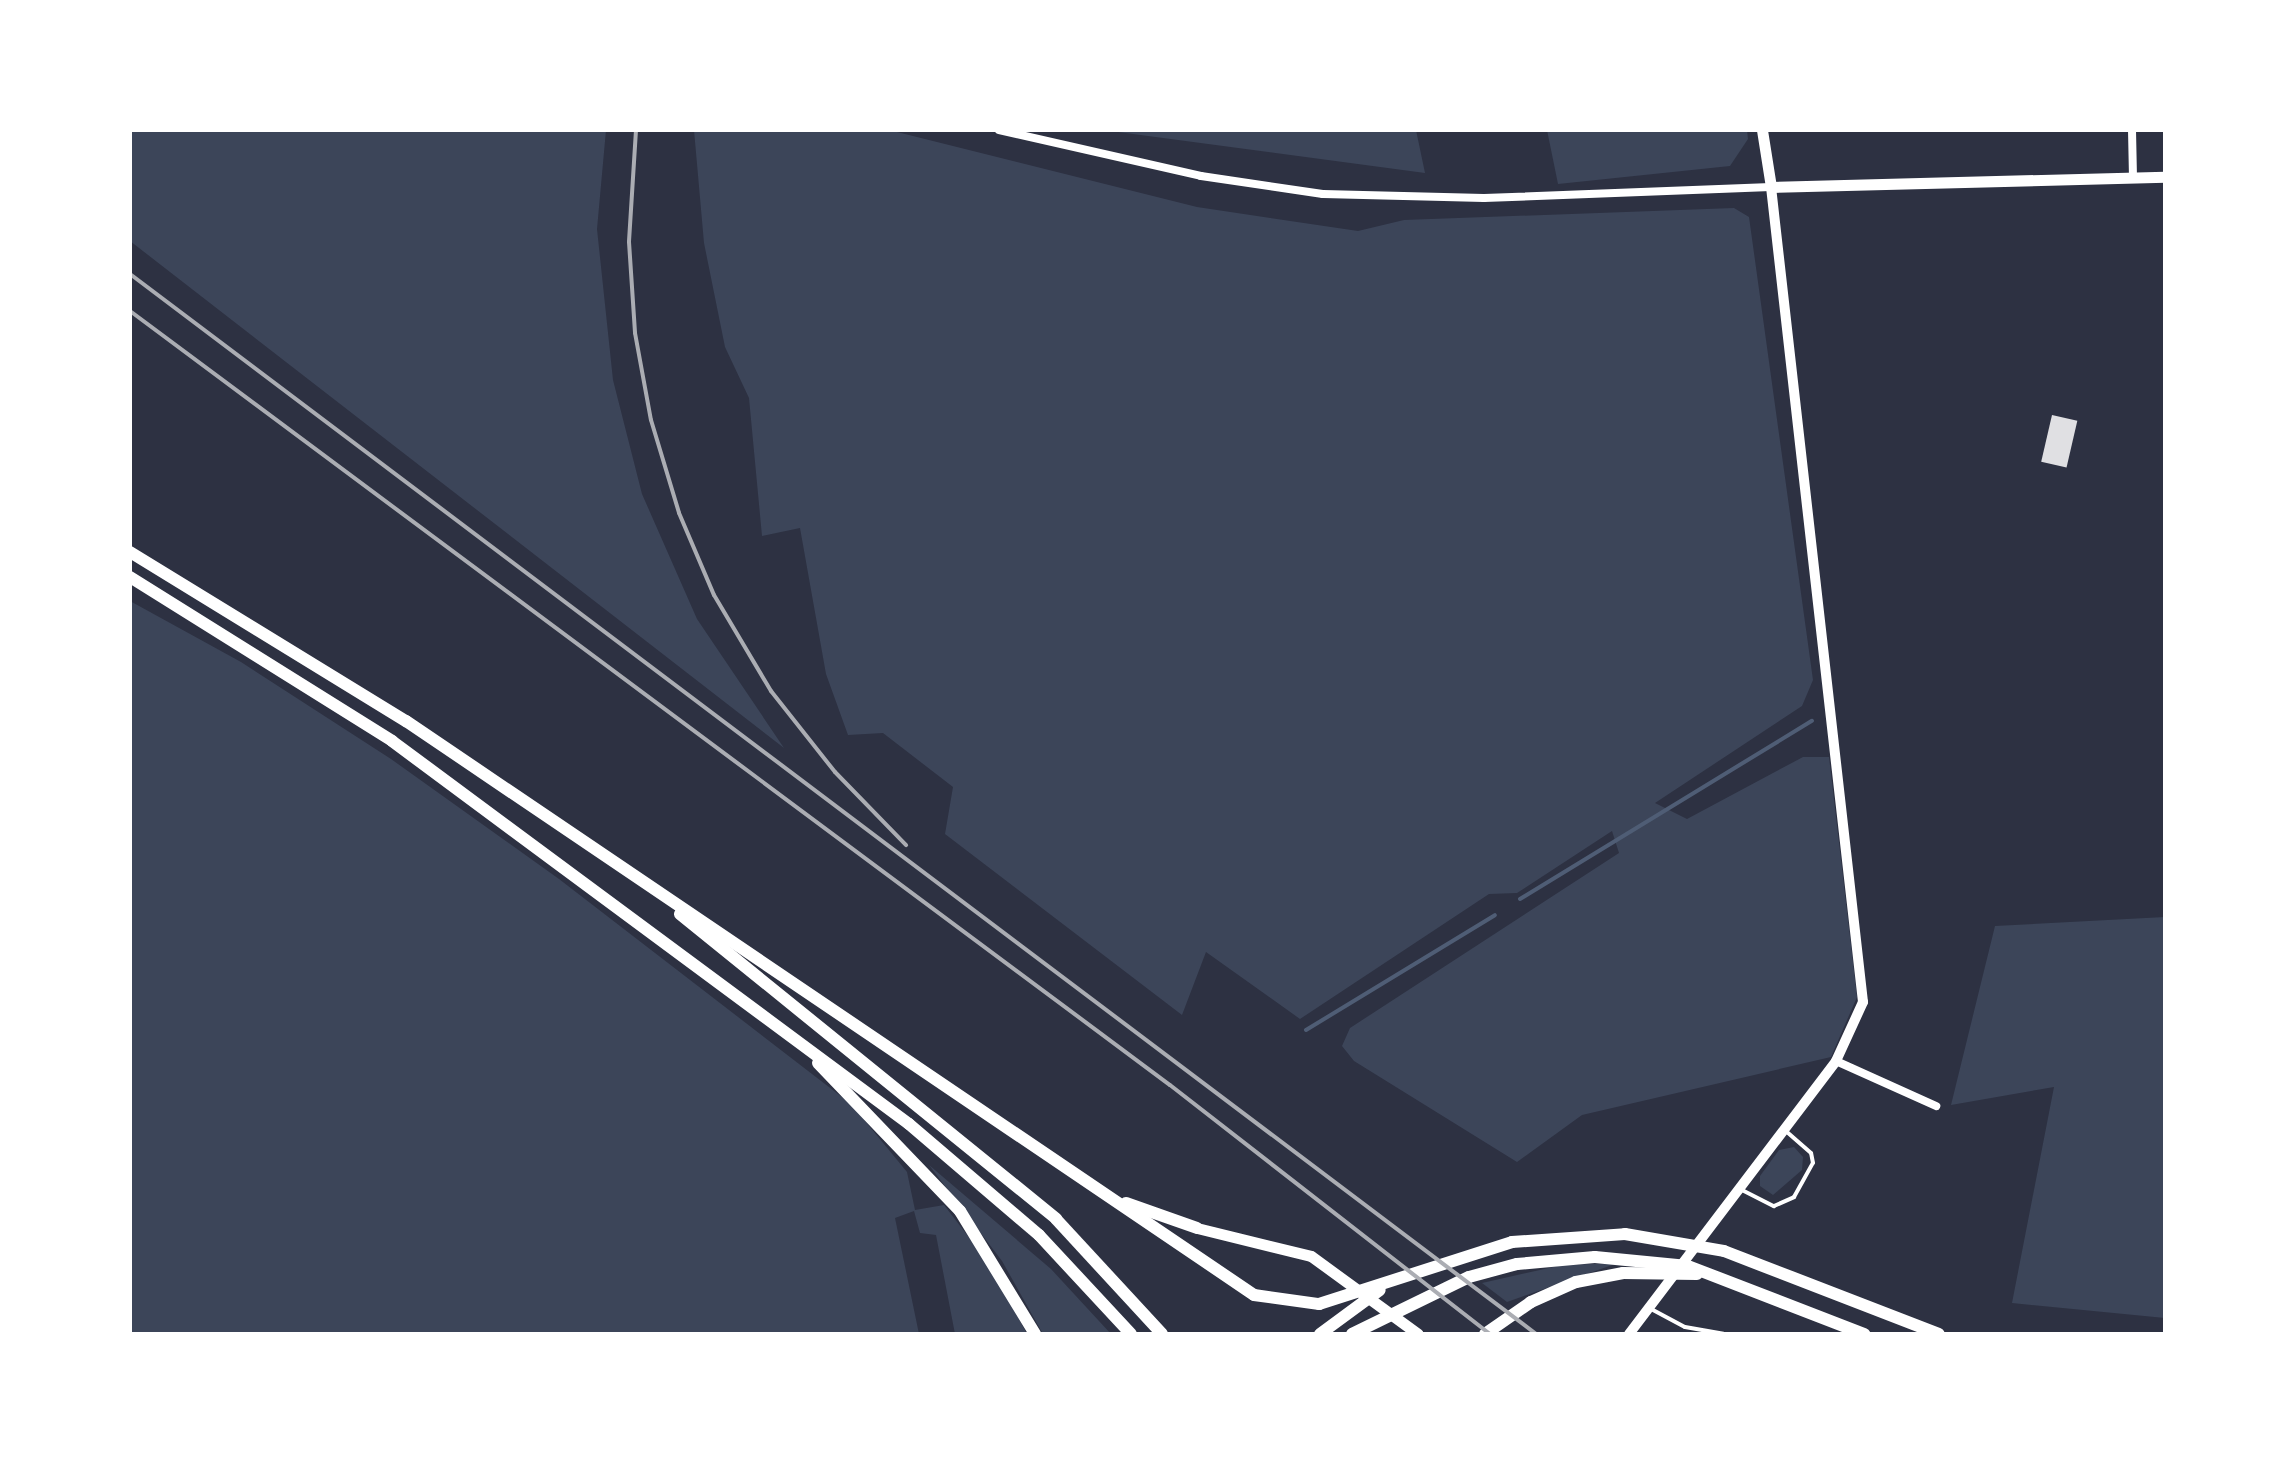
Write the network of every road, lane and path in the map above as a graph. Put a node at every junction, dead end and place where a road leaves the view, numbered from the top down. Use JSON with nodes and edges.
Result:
{"nodes":[{"id":1,"x":999,"y":130,"type":"edge"},
{"id":2,"x":1762,"y":130,"type":"edge"},
{"id":3,"x":2132,"y":130,"type":"edge"},
{"id":4,"x":2165,"y":177,"type":"edge"},
{"id":5,"x":2133,"y":178,"type":"junction"},
{"id":6,"x":1771,"y":187,"type":"junction"},
{"id":7,"x":130,"y":552,"type":"edge"},
{"id":8,"x":130,"y":578,"type":"edge"},
{"id":9,"x":619,"y":866,"type":"junction"},
{"id":10,"x":784,"y":1030,"type":"junction"},
{"id":11,"x":1836,"y":1062,"type":"junction"},
{"id":12,"x":1936,"y":1106,"type":"dead end"},
{"id":13,"x":1784,"y":1130,"type":"junction"},
{"id":14,"x":1740,"y":1189,"type":"junction"},
{"id":15,"x":1115,"y":1198,"type":"junction"},
{"id":16,"x":1197,"y":1228,"type":"joint"},
{"id":17,"x":1705,"y":1275,"type":"junction"},
{"id":18,"x":1390,"y":1282,"type":"junction"},
{"id":19,"x":1649,"y":1307,"type":"junction"},
{"id":20,"x":1355,"y":1332,"type":"edge"},
{"id":21,"x":1036,"y":1334,"type":"edge"},
{"id":22,"x":1131,"y":1334,"type":"edge"},
{"id":23,"x":1162,"y":1334,"type":"edge"},
{"id":24,"x":1320,"y":1334,"type":"edge"},
{"id":25,"x":1418,"y":1334,"type":"edge"},
{"id":26,"x":1485,"y":1334,"type":"edge"},
{"id":27,"x":1629,"y":1334,"type":"edge"},
{"id":28,"x":1723,"y":1334,"type":"edge"},
{"id":29,"x":1864,"y":1334,"type":"edge"},
{"id":30,"x":1939,"y":1334,"type":"edge"}],
"edges":[{"from":1,"to":6,"type":"street"},
{"from":2,"to":6,"type":"main road"},
{"from":3,"to":5,"type":"street"},
{"from":4,"to":5,"type":"main road"},
{"from":5,"to":6,"type":"main road"},
{"from":6,"to":11,"type":"street"},
{"from":7,"to":9,"type":"highway"},
{"from":8,"to":10,"type":"highway"},
{"from":9,"to":15,"type":"highway"},
{"from":9,"to":23,"type":"highway"},
{"from":10,"to":21,"type":"highway"},
{"from":10,"to":22,"type":"highway"},
{"from":11,"to":12,"type":"street"},
{"from":11,"to":13,"type":"street"},
{"from":13,"to":14,"type":"street"},
{"from":13,"to":14,"type":"lane"},
{"from":14,"to":19,"type":"street"},
{"from":15,"to":16,"type":"highway"},
{"from":15,"to":18,"type":"highway"},
{"from":16,"to":25,"type":"main road"},
{"from":17,"to":20,"type":"highway"},
{"from":17,"to":26,"type":"highway"},
{"from":17,"to":29,"type":"highway"},
{"from":18,"to":24,"type":"highway"},
{"from":18,"to":30,"type":"highway"},
{"from":19,"to":27,"type":"street"},
{"from":19,"to":28,"type":"lane"}]}
